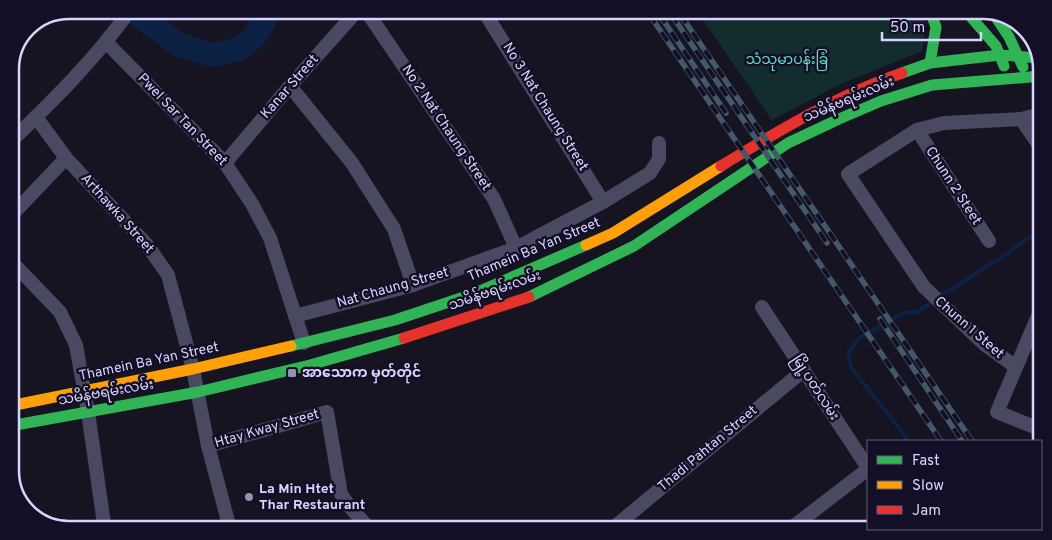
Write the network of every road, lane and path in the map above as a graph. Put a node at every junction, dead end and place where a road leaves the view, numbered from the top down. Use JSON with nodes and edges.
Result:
{"nodes":[{"id":1,"x":123,"y":19,"type":"edge"},
{"id":2,"x":350,"y":19,"type":"edge"},
{"id":3,"x":373,"y":19,"type":"edge"},
{"id":4,"x":489,"y":19,"type":"edge"},
{"id":5,"x":933,"y":19,"type":"edge"},
{"id":6,"x":973,"y":19,"type":"edge"},
{"id":7,"x":999,"y":21,"type":"edge"},
{"id":8,"x":106,"y":42,"type":"junction"},
{"id":9,"x":1000,"y":55,"type":"junction"},
{"id":10,"x":1020,"y":57,"type":"junction"},
{"id":11,"x":1032,"y":58,"type":"edge"},
{"id":12,"x":930,"y":63,"type":"junction"},
{"id":13,"x":1027,"y":76,"type":"junction"},
{"id":14,"x":1033,"y":76,"type":"edge"},
{"id":15,"x":1009,"y":78,"type":"junction"},
{"id":16,"x":872,"y":82,"type":"junction"},
{"id":17,"x":290,"y":86,"type":"junction"},
{"id":18,"x":882,"y":101,"type":"junction"},
{"id":19,"x":1033,"y":116,"type":"edge"},
{"id":20,"x":36,"y":117,"type":"junction"},
{"id":21,"x":1021,"y":119,"type":"junction"},
{"id":22,"x":917,"y":130,"type":"junction"},
{"id":23,"x":19,"y":133,"type":"edge"},
{"id":24,"x":1033,"y":136,"type":"edge"},
{"id":25,"x":659,"y":143,"type":"dead end"},
{"id":26,"x":66,"y":158,"type":"junction"},
{"id":27,"x":225,"y":163,"type":"junction"},
{"id":28,"x":603,"y":202,"type":"junction"},
{"id":29,"x":19,"y":208,"type":"edge"},
{"id":30,"x":989,"y":241,"type":"dead end"},
{"id":31,"x":516,"y":248,"type":"junction"},
{"id":32,"x":19,"y":269,"type":"edge"},
{"id":33,"x":413,"y":285,"type":"junction"},
{"id":34,"x":762,"y":307,"type":"dead end"},
{"id":35,"x":295,"y":316,"type":"junction"},
{"id":36,"x":1033,"y":328,"type":"edge"},
{"id":37,"x":304,"y":344,"type":"junction"},
{"id":38,"x":1016,"y":367,"type":"junction"},
{"id":39,"x":193,"y":369,"type":"junction"},
{"id":40,"x":804,"y":370,"type":"junction"},
{"id":41,"x":83,"y":391,"type":"junction"},
{"id":42,"x":198,"y":392,"type":"junction"},
{"id":43,"x":19,"y":404,"type":"edge"},
{"id":44,"x":88,"y":412,"type":"junction"},
{"id":45,"x":19,"y":424,"type":"edge"},
{"id":46,"x":1033,"y":426,"type":"edge"},
{"id":47,"x":208,"y":446,"type":"junction"},
{"id":48,"x":867,"y":467,"type":"edge"},
{"id":49,"x":867,"y":470,"type":"edge"},
{"id":50,"x":104,"y":521,"type":"edge"},
{"id":51,"x":228,"y":521,"type":"edge"},
{"id":52,"x":362,"y":521,"type":"edge"},
{"id":53,"x":621,"y":521,"type":"edge"},
{"id":54,"x":800,"y":521,"type":"edge"}],
"edges":[{"from":1,"to":8,"type":"street"},
{"from":2,"to":17,"type":"street","name":"Kanar Street"},
{"from":3,"to":31,"type":"street","name":"No 2 Nat Chaung Street"},
{"from":4,"to":28,"type":"street","name":"No 3 Nat Chaung Street"},
{"from":5,"to":12,"type":"main road"},
{"from":6,"to":9,"type":"main road"},
{"from":7,"to":10,"type":"main road"},
{"from":8,"to":20,"type":"street"},
{"from":8,"to":27,"type":"street","name":"Pwel Sar Tan Street"},
{"from":9,"to":10,"type":"main road","name":"Thamein Ba Yan Street"},
{"from":9,"to":12,"type":"main road","name":"Thamein Ba Yan Street"},
{"from":9,"to":15,"type":"main road"},
{"from":10,"to":11,"type":"main road","name":"Thamein Ba Yan Street"},
{"from":10,"to":13,"type":"main road"},
{"from":12,"to":16,"type":"main road","name":"Thamein Ba Yan Street"},
{"from":13,"to":14,"type":"main road","name":"သမိန်ဗရမ်းလမ်း"},
{"from":13,"to":15,"type":"main road","name":"သမိန်ဗရမ်းလမ်း"},
{"from":15,"to":18,"type":"main road","name":"သမိန်ဗရမ်းလမ်း"},
{"from":16,"to":18,"type":"main road"},
{"from":16,"to":37,"type":"main road","name":"Thamein Ba Yan Street"},
{"from":17,"to":27,"type":"street","name":"Kanar Street"},
{"from":17,"to":33,"type":"street"},
{"from":18,"to":42,"type":"main road","name":"သမိန်ဗရမ်းလမ်း"},
{"from":19,"to":21,"type":"street"},
{"from":20,"to":23,"type":"street"},
{"from":20,"to":26,"type":"street","name":"Arthawka Street"},
{"from":21,"to":22,"type":"street"},
{"from":21,"to":24,"type":"street"},
{"from":22,"to":30,"type":"street","name":"Chunn 2 Steet"},
{"from":22,"to":38,"type":"street","name":"Chunn 1 Steet"},
{"from":25,"to":28,"type":"street","name":"Nat Chaung Street"},
{"from":26,"to":29,"type":"street"},
{"from":26,"to":39,"type":"street","name":"Arthawka Street"},
{"from":27,"to":35,"type":"street","name":"Pwel Sar Tan Street"},
{"from":28,"to":31,"type":"street","name":"Nat Chaung Street"},
{"from":31,"to":33,"type":"street","name":"Nat Chaung Street"},
{"from":32,"to":41,"type":"street"},
{"from":33,"to":35,"type":"street","name":"Nat Chaung Street"},
{"from":34,"to":40,"type":"street","name":"မြို့ပတ်လမ်း"},
{"from":35,"to":37,"type":"street","name":"Pwel Sar Tan Street"},
{"from":36,"to":38,"type":"street"},
{"from":37,"to":39,"type":"main road","name":"Thamein Ba Yan Street"},
{"from":38,"to":46,"type":"street"},
{"from":39,"to":41,"type":"main road","name":"Thamein Ba Yan Street"},
{"from":39,"to":42,"type":"street","name":"Arthawka Street"},
{"from":40,"to":48,"type":"street","name":"မြို့ပတ်လမ်း"},
{"from":40,"to":53,"type":"street","name":"Thadi Pahtan Street"},
{"from":41,"to":43,"type":"main road","name":"Thamein Ba Yan Street"},
{"from":41,"to":44,"type":"street"},
{"from":42,"to":44,"type":"main road","name":"သမိန်ဗရမ်းလမ်း"},
{"from":42,"to":47,"type":"street","name":"Arthawka Street"},
{"from":44,"to":45,"type":"main road","name":"သမိန်ဗရမ်းလမ်း"},
{"from":44,"to":50,"type":"street"},
{"from":47,"to":51,"type":"street","name":"Arthawka Street"},
{"from":47,"to":52,"type":"street","name":"Htay Kway Street"},
{"from":49,"to":54,"type":"street"}]}
